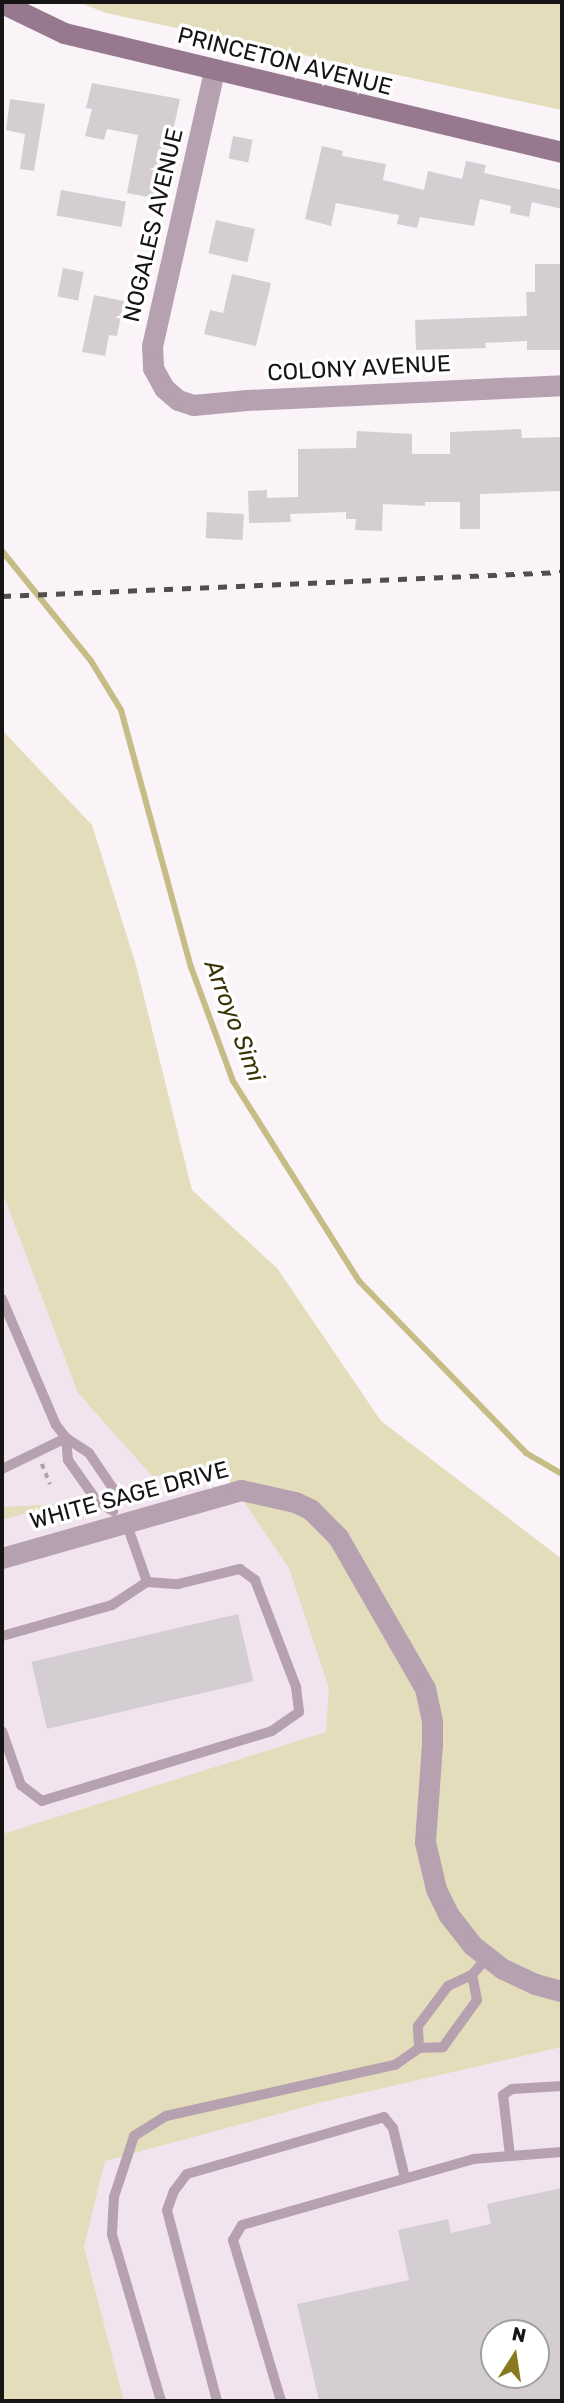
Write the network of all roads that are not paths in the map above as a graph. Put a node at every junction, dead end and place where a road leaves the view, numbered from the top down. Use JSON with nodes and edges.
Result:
{"nodes":[{"id":1,"x":2,"y":3,"type":"edge"},
{"id":2,"x":214,"y":71,"type":"junction"},
{"id":3,"x":562,"y":152,"type":"edge"},
{"id":4,"x":562,"y":385,"type":"edge"},
{"id":5,"x":164,"y":388,"type":"joint"},
{"id":6,"x":2,"y":1299,"type":"edge"},
{"id":7,"x":66,"y":1438,"type":"junction"},
{"id":8,"x":2,"y":1469,"type":"edge"},
{"id":9,"x":118,"y":1515,"type":"junction"},
{"id":10,"x":2,"y":1558,"type":"edge"},
{"id":11,"x":147,"y":1582,"type":"junction"},
{"id":12,"x":2,"y":1636,"type":"edge"},
{"id":13,"x":2,"y":1731,"type":"edge"},
{"id":14,"x":487,"y":1958,"type":"junction"},
{"id":15,"x":472,"y":1975,"type":"junction"},
{"id":16,"x":562,"y":1991,"type":"edge"},
{"id":17,"x":419,"y":2049,"type":"junction"},
{"id":18,"x":562,"y":2086,"type":"edge"},
{"id":19,"x":562,"y":2151,"type":"edge"},
{"id":20,"x":510,"y":2156,"type":"junction"},
{"id":21,"x":405,"y":2178,"type":"junction"},
{"id":22,"x":161,"y":2401,"type":"edge"},
{"id":23,"x":217,"y":2401,"type":"edge"},
{"id":24,"x":281,"y":2401,"type":"edge"}],
"edges":[{"from":1,"to":2,"type":"street","name":"PRINCETON AVENUE"},
{"from":2,"to":3,"type":"street","name":"PRINCETON AVENUE"},
{"from":2,"to":5,"type":"street","name":"NOGALES AVENUE"},
{"from":4,"to":5,"type":"street","name":"COLONY AVENUE"},
{"from":6,"to":7,"type":"lane"},
{"from":7,"to":8,"type":"lane"},
{"from":7,"to":9,"type":"lane"},
{"from":7,"to":9,"type":"lane"},
{"from":9,"to":10,"type":"street","name":"WHITE SAGE DRIVE"},
{"from":9,"to":11,"type":"lane"},
{"from":9,"to":14,"type":"street","name":"WHITE SAGE DRIVE"},
{"from":11,"to":12,"type":"lane"},
{"from":11,"to":13,"type":"lane"},
{"from":14,"to":15,"type":"lane"},
{"from":14,"to":16,"type":"street","name":"WHITE SAGE DRIVE"},
{"from":15,"to":17,"type":"lane"},
{"from":15,"to":17,"type":"lane"},
{"from":17,"to":22,"type":"lane"},
{"from":18,"to":20,"type":"lane"},
{"from":19,"to":20,"type":"lane"},
{"from":20,"to":21,"type":"lane"},
{"from":21,"to":23,"type":"lane"},
{"from":21,"to":24,"type":"lane"}]}
